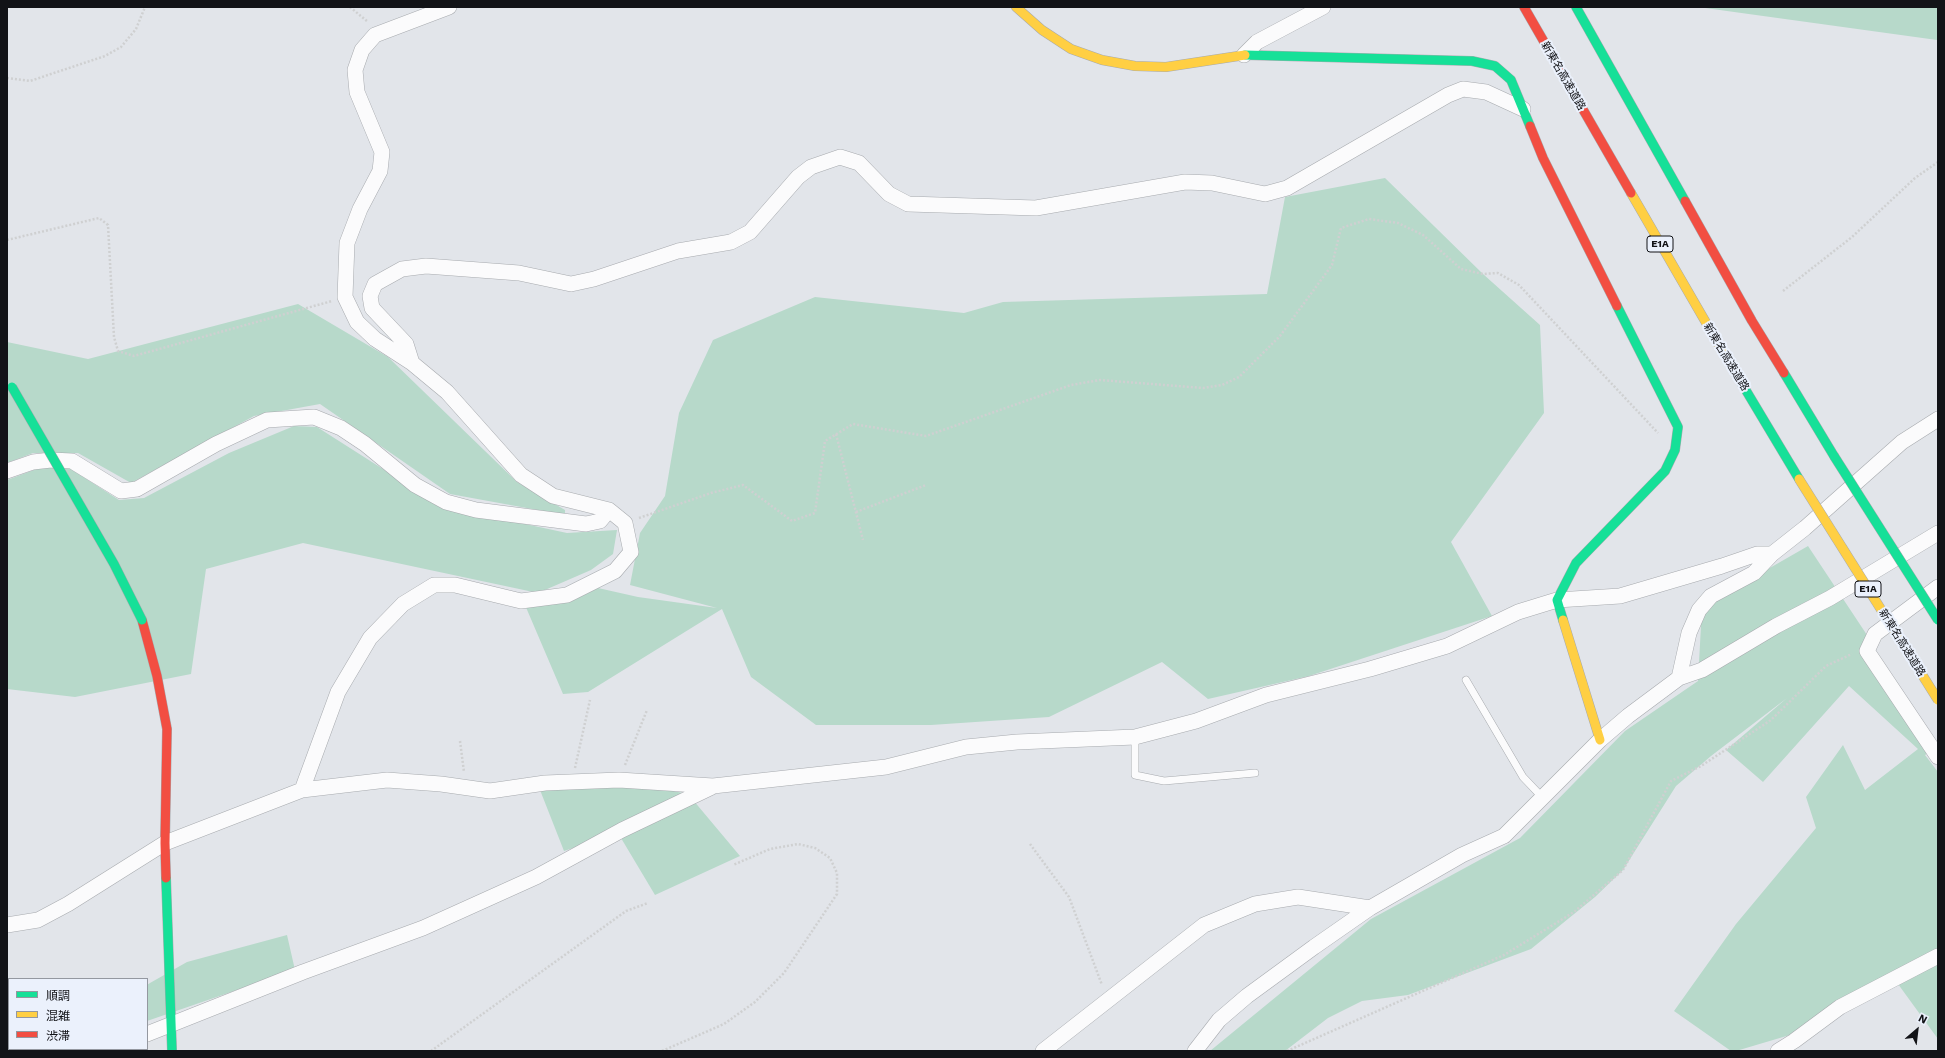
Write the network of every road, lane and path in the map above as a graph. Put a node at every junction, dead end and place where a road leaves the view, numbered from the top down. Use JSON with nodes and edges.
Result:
{"nodes":[{"id":1,"x":145,"y":7,"type":"edge"},
{"id":2,"x":350,"y":7,"type":"edge"},
{"id":3,"x":449,"y":7,"type":"edge"},
{"id":4,"x":1016,"y":7,"type":"edge"},
{"id":5,"x":1323,"y":7,"type":"edge"},
{"id":6,"x":1524,"y":7,"type":"edge"},
{"id":7,"x":1576,"y":7,"type":"edge"},
{"id":8,"x":375,"y":34,"type":"junction"},
{"id":9,"x":1244,"y":55,"type":"junction"},
{"id":10,"x":7,"y":78,"type":"edge"},
{"id":11,"x":1523,"y":109,"type":"junction"},
{"id":12,"x":1938,"y":162,"type":"edge"},
{"id":13,"x":7,"y":240,"type":"edge"},
{"id":14,"x":1783,"y":291,"type":"dead end"},
{"id":15,"x":345,"y":297,"type":"junction"},
{"id":16,"x":7,"y":356,"type":"edge"},
{"id":17,"x":7,"y":360,"type":"edge"},
{"id":18,"x":412,"y":363,"type":"junction"},
{"id":19,"x":9,"y":384,"type":"edge"},
{"id":20,"x":1938,"y":419,"type":"edge"},
{"id":21,"x":836,"y":434,"type":"junction"},
{"id":22,"x":1675,"y":450,"type":"junction"},
{"id":23,"x":7,"y":471,"type":"edge"},
{"id":24,"x":926,"y":485,"type":"dead end"},
{"id":25,"x":609,"y":510,"type":"junction"},
{"id":26,"x":856,"y":512,"type":"junction"},
{"id":27,"x":625,"y":523,"type":"junction"},
{"id":28,"x":1938,"y":533,"type":"edge"},
{"id":29,"x":863,"y":540,"type":"dead end"},
{"id":30,"x":1772,"y":554,"type":"junction"},
{"id":31,"x":1938,"y":587,"type":"edge"},
{"id":32,"x":1557,"y":600,"type":"junction"},
{"id":33,"x":1938,"y":620,"type":"edge"},
{"id":34,"x":1869,"y":647,"type":"junction"},
{"id":35,"x":1679,"y":678,"type":"junction"},
{"id":36,"x":1466,"y":680,"type":"dead end"},
{"id":37,"x":590,"y":700,"type":"dead end"},
{"id":38,"x":1938,"y":700,"type":"edge"},
{"id":39,"x":647,"y":710,"type":"dead end"},
{"id":40,"x":1135,"y":737,"type":"junction"},
{"id":41,"x":1600,"y":740,"type":"junction"},
{"id":42,"x":460,"y":741,"type":"dead end"},
{"id":43,"x":1938,"y":757,"type":"edge"},
{"id":44,"x":1256,"y":773,"type":"dead end"},
{"id":45,"x":619,"y":780,"type":"junction"},
{"id":46,"x":572,"y":782,"type":"junction"},
{"id":47,"x":713,"y":786,"type":"junction"},
{"id":48,"x":466,"y":788,"type":"junction"},
{"id":49,"x":302,"y":790,"type":"junction"},
{"id":50,"x":1543,"y":798,"type":"junction"},
{"id":51,"x":165,"y":843,"type":"junction"},
{"id":52,"x":1030,"y":844,"type":"dead end"},
{"id":53,"x":733,"y":865,"type":"dead end"},
{"id":54,"x":648,"y":903,"type":"dead end"},
{"id":55,"x":1370,"y":908,"type":"junction"},
{"id":56,"x":7,"y":925,"type":"edge"},
{"id":57,"x":1938,"y":956,"type":"edge"},
{"id":58,"x":1108,"y":1001,"type":"junction"},
{"id":59,"x":171,"y":1024,"type":"junction"},
{"id":60,"x":148,"y":1034,"type":"edge"},
{"id":61,"x":172,"y":1051,"type":"edge"},
{"id":62,"x":431,"y":1051,"type":"edge"},
{"id":63,"x":662,"y":1051,"type":"edge"},
{"id":64,"x":1043,"y":1051,"type":"edge"},
{"id":65,"x":1195,"y":1051,"type":"edge"},
{"id":66,"x":1287,"y":1051,"type":"edge"},
{"id":67,"x":1778,"y":1051,"type":"edge"}],
"edges":[{"from":1,"to":10,"type":"path"},
{"from":2,"to":8,"type":"path"},
{"from":3,"to":8,"type":"street"},
{"from":4,"to":9,"type":"main road"},
{"from":5,"to":9,"type":"street"},
{"from":6,"to":38,"type":"main road","name":"新東名高速道路","number":"E1A","bridge":true},
{"from":7,"to":33,"type":"main road","bridge":true},
{"from":8,"to":15,"type":"street"},
{"from":9,"to":11,"type":"main road"},
{"from":11,"to":18,"type":"street"},
{"from":11,"to":22,"type":"main road"},
{"from":12,"to":14,"type":"path"},
{"from":13,"to":15,"type":"path"},
{"from":15,"to":18,"type":"street"},
{"from":16,"to":17,"type":"path"},
{"from":18,"to":25,"type":"street"},
{"from":19,"to":51,"type":"main road","bridge":true},
{"from":20,"to":30,"type":"street"},
{"from":21,"to":22,"type":"path"},
{"from":21,"to":26,"type":"path"},
{"from":21,"to":27,"type":"path"},
{"from":22,"to":32,"type":"main road"},
{"from":23,"to":25,"type":"street"},
{"from":24,"to":26,"type":"path"},
{"from":25,"to":27,"type":"street"},
{"from":26,"to":29,"type":"path"},
{"from":27,"to":49,"type":"street"},
{"from":28,"to":35,"type":"street"},
{"from":30,"to":32,"type":"street"},
{"from":30,"to":35,"type":"street"},
{"from":31,"to":34,"type":"street"},
{"from":32,"to":40,"type":"street"},
{"from":32,"to":41,"type":"main road"},
{"from":34,"to":43,"type":"street"},
{"from":34,"to":66,"type":"path"},
{"from":35,"to":41,"type":"street"},
{"from":36,"to":50,"type":"lane"},
{"from":37,"to":46,"type":"path"},
{"from":39,"to":45,"type":"path"},
{"from":40,"to":44,"type":"lane"},
{"from":40,"to":47,"type":"street"},
{"from":41,"to":50,"type":"street"},
{"from":42,"to":48,"type":"path"},
{"from":45,"to":46,"type":"street"},
{"from":45,"to":47,"type":"street"},
{"from":46,"to":48,"type":"street"},
{"from":47,"to":59,"type":"street"},
{"from":48,"to":49,"type":"street"},
{"from":49,"to":51,"type":"street"},
{"from":50,"to":55,"type":"street"},
{"from":51,"to":56,"type":"street"},
{"from":51,"to":59,"type":"main road"},
{"from":52,"to":58,"type":"path"},
{"from":53,"to":63,"type":"path"},
{"from":54,"to":62,"type":"path"},
{"from":55,"to":58,"type":"street"},
{"from":55,"to":65,"type":"street"},
{"from":57,"to":67,"type":"street"},
{"from":58,"to":64,"type":"street"},
{"from":59,"to":60,"type":"street"},
{"from":59,"to":61,"type":"main road"}]}
